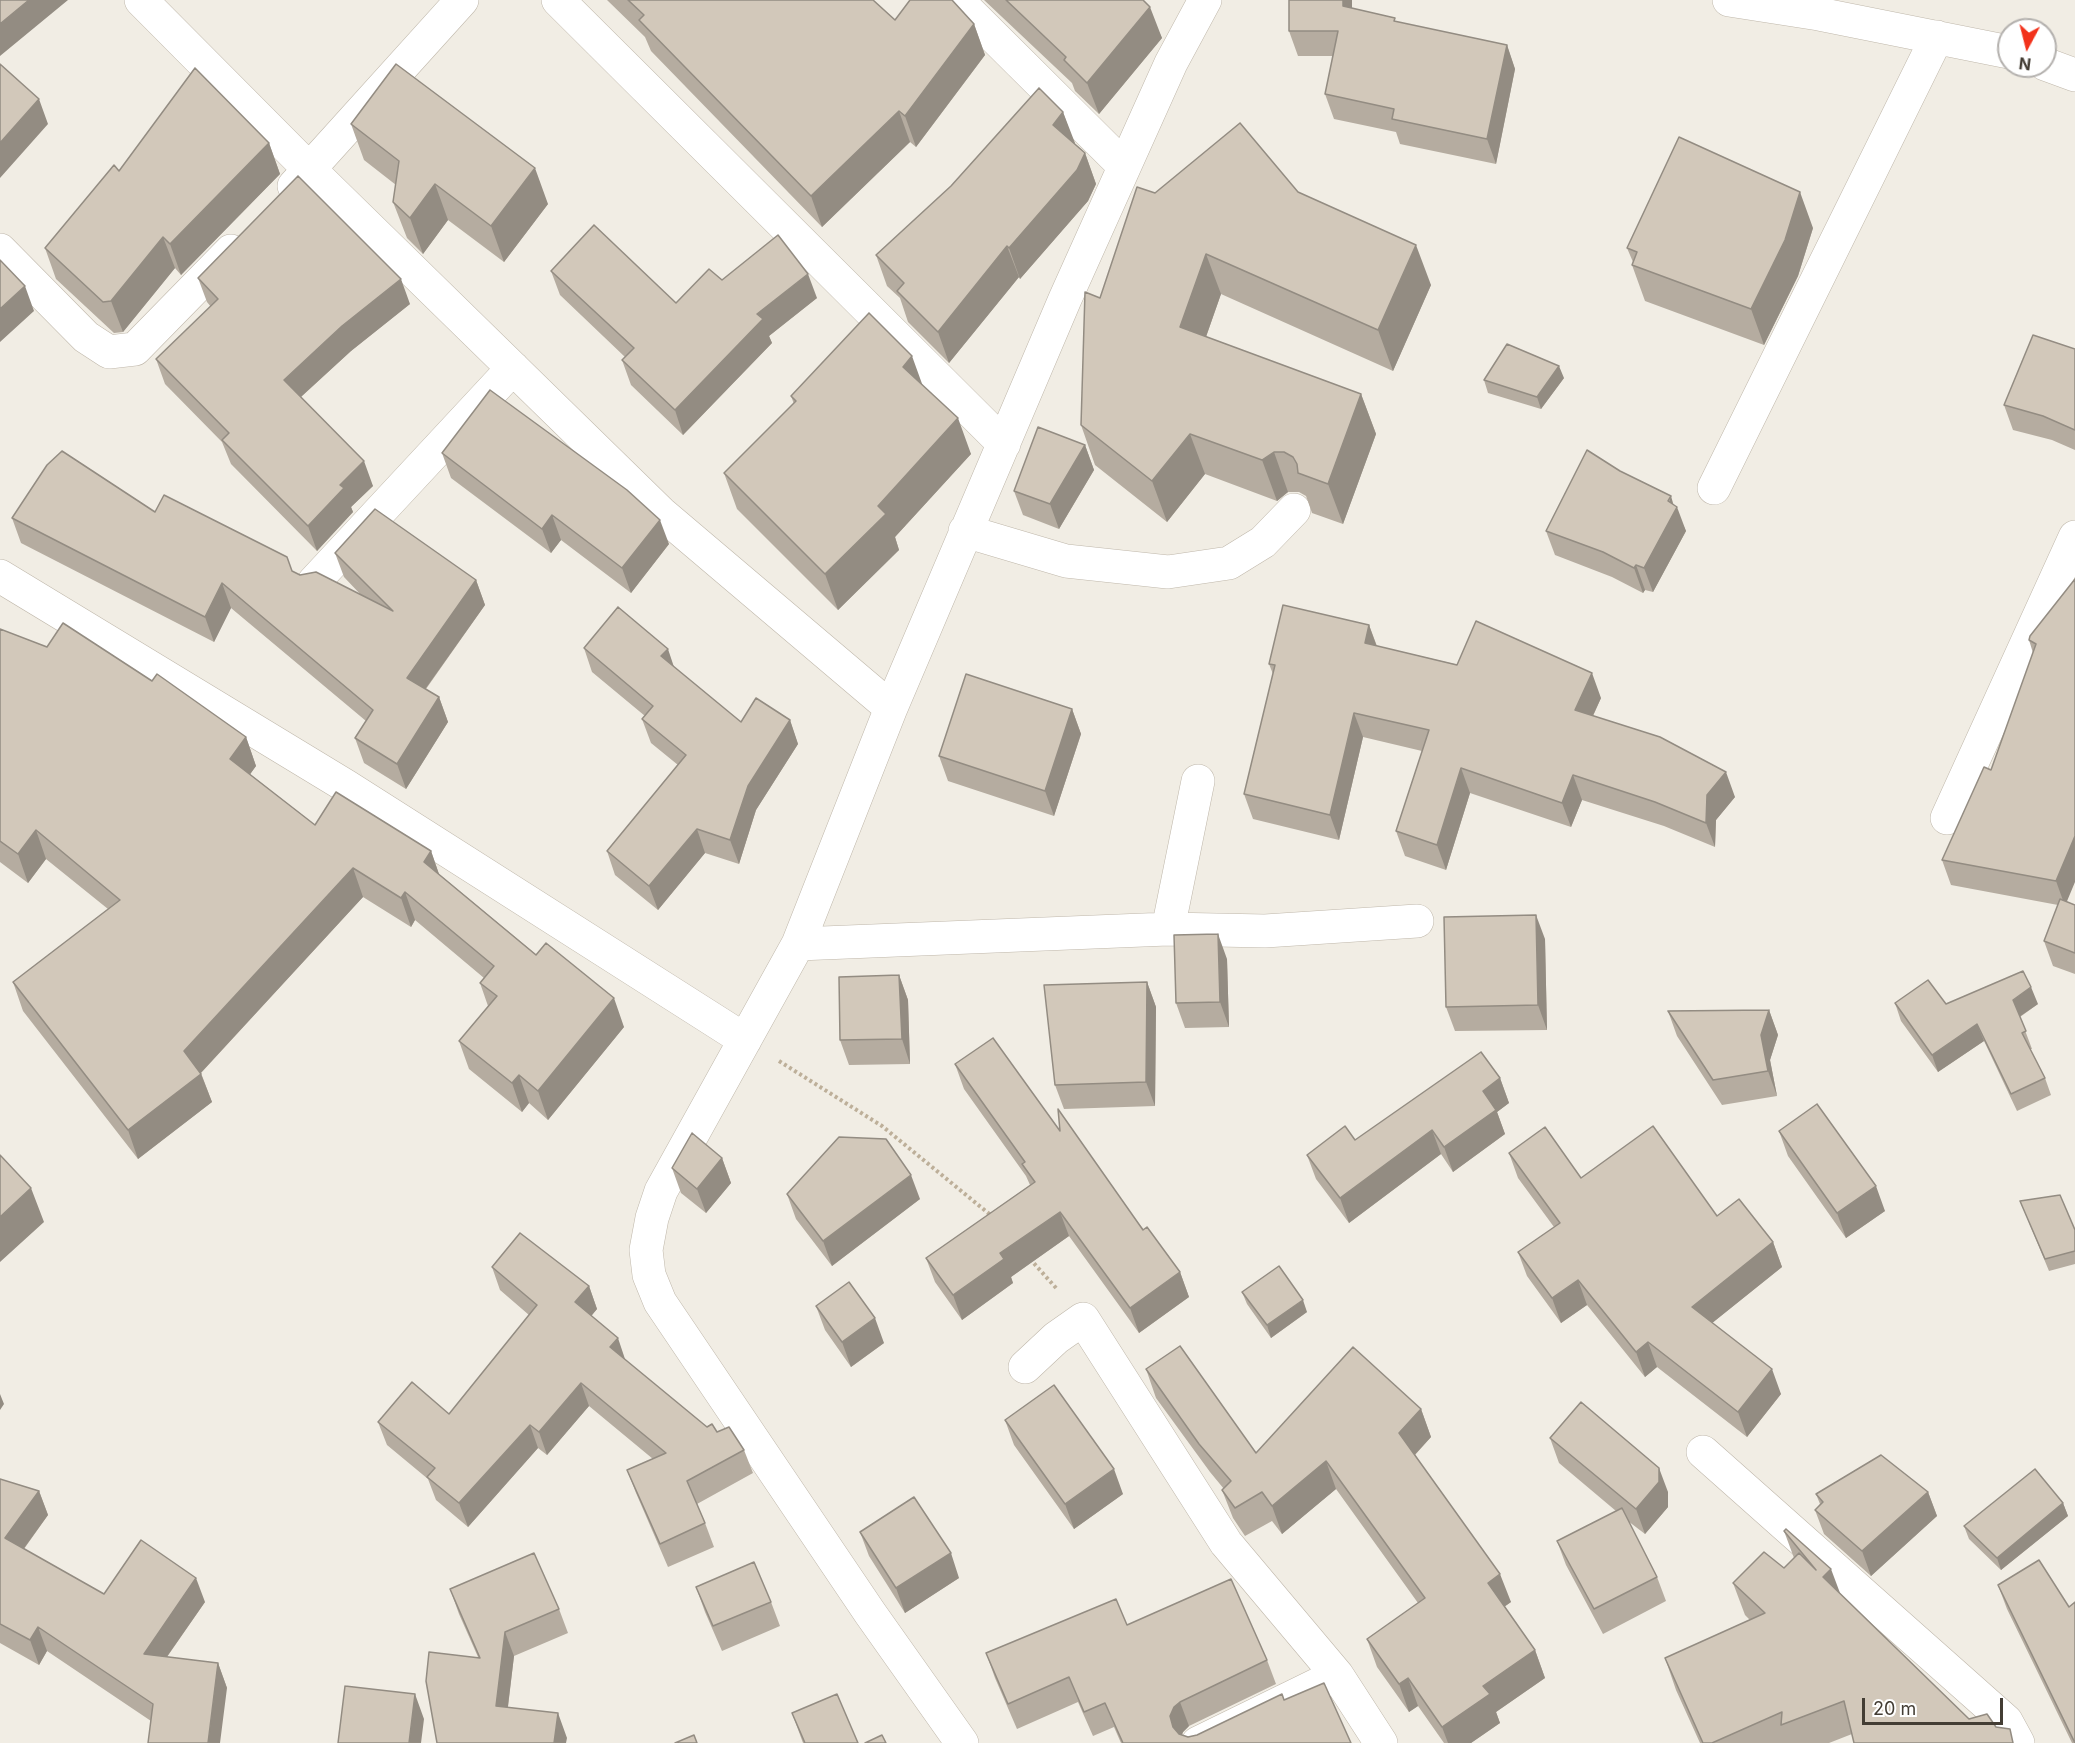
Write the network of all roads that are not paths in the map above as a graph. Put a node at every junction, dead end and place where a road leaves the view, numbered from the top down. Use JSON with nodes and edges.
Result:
{"nodes":[{"id":1,"x":141,"y":0,"type":"edge"},
{"id":2,"x":462,"y":0,"type":"edge"},
{"id":3,"x":558,"y":0,"type":"edge"},
{"id":4,"x":957,"y":0,"type":"edge"},
{"id":5,"x":1205,"y":0,"type":"edge"},
{"id":6,"x":1729,"y":0,"type":"edge"},
{"id":7,"x":1937,"y":37,"type":"junction"},
{"id":8,"x":1997,"y":50,"type":"edge"},
{"id":9,"x":2057,"y":68,"type":"edge"},
{"id":10,"x":2075,"y":75,"type":"edge"},
{"id":11,"x":1124,"y":165,"type":"junction"},
{"id":12,"x":310,"y":170,"type":"junction"},
{"id":13,"x":277,"y":204,"type":"edge"},
{"id":14,"x":252,"y":230,"type":"edge"},
{"id":15,"x":0,"y":250,"type":"edge"},
{"id":16,"x":513,"y":368,"type":"junction"},
{"id":17,"x":1004,"y":444,"type":"junction"},
{"id":18,"x":1714,"y":488,"type":"dead end"},
{"id":19,"x":1294,"y":510,"type":"dead end"},
{"id":20,"x":965,"y":531,"type":"junction"},
{"id":21,"x":2075,"y":537,"type":"edge"},
{"id":22,"x":0,"y":576,"type":"edge"},
{"id":23,"x":314,"y":582,"type":"edge"},
{"id":24,"x":891,"y":708,"type":"junction"},
{"id":25,"x":1198,"y":781,"type":"dead end"},
{"id":26,"x":1947,"y":818,"type":"dead end"},
{"id":27,"x":1417,"y":921,"type":"dead end"},
{"id":28,"x":1168,"y":929,"type":"junction"},
{"id":29,"x":798,"y":944,"type":"junction"},
{"id":30,"x":745,"y":1040,"type":"junction"},
{"id":31,"x":1025,"y":1367,"type":"dead end"},
{"id":32,"x":1703,"y":1452,"type":"dead end"},
{"id":33,"x":1337,"y":1675,"type":"junction"},
{"id":34,"x":962,"y":1743,"type":"edge"},
{"id":35,"x":1198,"y":1743,"type":"edge"},
{"id":36,"x":1381,"y":1743,"type":"edge"},
{"id":37,"x":2018,"y":1743,"type":"edge"}],
"edges":[{"from":1,"to":12,"type":"street"},
{"from":2,"to":12,"type":"street"},
{"from":3,"to":17,"type":"street"},
{"from":4,"to":11,"type":"street"},
{"from":5,"to":11,"type":"street"},
{"from":6,"to":7,"type":"street"},
{"from":7,"to":8,"type":"street"},
{"from":7,"to":18,"type":"street"},
{"from":9,"to":10,"type":"street"},
{"from":11,"to":17,"type":"street"},
{"from":12,"to":13,"type":"street"},
{"from":12,"to":16,"type":"street"},
{"from":14,"to":15,"type":"street"},
{"from":16,"to":23,"type":"street"},
{"from":16,"to":24,"type":"street"},
{"from":17,"to":20,"type":"street"},
{"from":19,"to":20,"type":"street"},
{"from":20,"to":24,"type":"street"},
{"from":21,"to":26,"type":"street"},
{"from":22,"to":30,"type":"street"},
{"from":24,"to":29,"type":"street"},
{"from":25,"to":28,"type":"street"},
{"from":27,"to":28,"type":"street"},
{"from":28,"to":29,"type":"street"},
{"from":29,"to":30,"type":"street"},
{"from":30,"to":34,"type":"street"},
{"from":31,"to":33,"type":"street"},
{"from":32,"to":37,"type":"street"},
{"from":33,"to":35,"type":"street"},
{"from":33,"to":36,"type":"street"}]}
